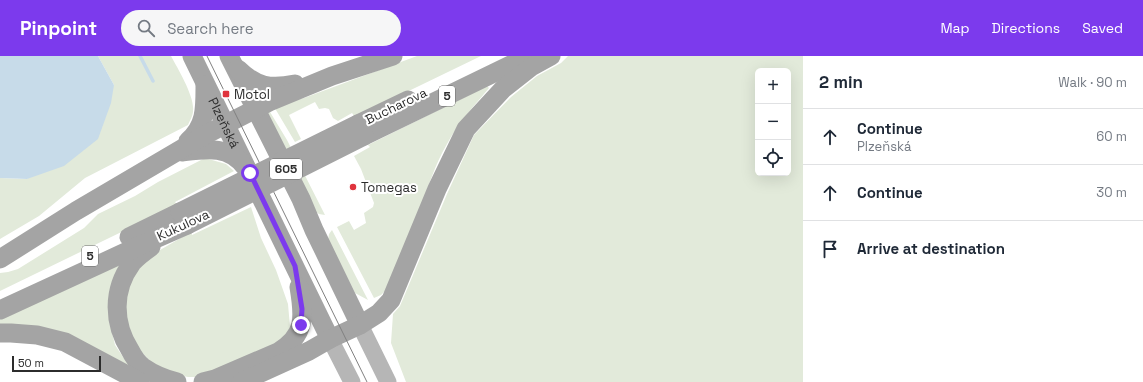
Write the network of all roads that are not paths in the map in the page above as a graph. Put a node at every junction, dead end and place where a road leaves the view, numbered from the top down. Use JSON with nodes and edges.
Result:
{"nodes":[{"id":1,"x":192,"y":56,"type":"edge"},
{"id":2,"x":393,"y":56,"type":"edge"},
{"id":3,"x":499,"y":56,"type":"edge"},
{"id":4,"x":529,"y":56,"type":"edge"},
{"id":5,"x":551,"y":56,"type":"edge"},
{"id":6,"x":231,"y":60,"type":"edge"},
{"id":7,"x":332,"y":76,"type":"junction"},
{"id":8,"x":206,"y":83,"type":"junction"},
{"id":9,"x":256,"y":109,"type":"junction"},
{"id":10,"x":225,"y":124,"type":"junction"},
{"id":11,"x":361,"y":130,"type":"junction"},
{"id":12,"x":173,"y":154,"type":"junction"},
{"id":13,"x":250,"y":173,"type":"junction"},
{"id":14,"x":184,"y":218,"type":"junction"},
{"id":15,"x":167,"y":234,"type":"junction"},
{"id":16,"x":0,"y":259,"type":"edge"},
{"id":17,"x":295,"y":266,"type":"junction"},
{"id":18,"x":0,"y":299,"type":"edge"},
{"id":19,"x":0,"y":310,"type":"edge"},
{"id":20,"x":360,"y":325,"type":"junction"},
{"id":21,"x":0,"y":333,"type":"edge"},
{"id":22,"x":330,"y":339,"type":"junction"},
{"id":23,"x":140,"y":382,"type":"edge"},
{"id":24,"x":177,"y":382,"type":"edge"},
{"id":25,"x":203,"y":382,"type":"edge"},
{"id":26,"x":241,"y":382,"type":"edge"},
{"id":27,"x":352,"y":382,"type":"edge"},
{"id":28,"x":388,"y":382,"type":"edge"}],
"edges":[{"from":1,"to":8,"type":"main road","name":"Plzeňská","number":"605"},
{"from":2,"to":7,"type":"main road"},
{"from":3,"to":11,"type":"main road","name":"Bucharova","number":"5"},
{"from":4,"to":11,"type":"main road","name":"Bucharova","number":"5"},
{"from":5,"to":20,"type":"main road"},
{"from":6,"to":7,"type":"main road"},
{"from":6,"to":9,"type":"main road","number":"605"},
{"from":7,"to":9,"type":"main road"},
{"from":8,"to":10,"type":"main road","name":"Plzeňská","number":"605"},
{"from":8,"to":12,"type":"main road"},
{"from":9,"to":10,"type":"main road"},
{"from":9,"to":20,"type":"main road","number":"605"},
{"from":10,"to":12,"type":"main road"},
{"from":10,"to":13,"type":"main road","name":"Plzeňská","number":"605"},
{"from":11,"to":14,"type":"main road","name":"Kukulova","number":"5","bridge":true},
{"from":12,"to":13,"type":"main road"},
{"from":12,"to":16,"type":"main road"},
{"from":13,"to":17,"type":"main road","name":"Plzeňská","number":"605"},
{"from":14,"to":15,"type":"main road","name":"Kukulova","number":"5"},
{"from":14,"to":18,"type":"main road","name":"Kukulova","number":"5"},
{"from":15,"to":19,"type":"main road","name":"Kukulova","number":"5"},
{"from":15,"to":24,"type":"main road"},
{"from":17,"to":22,"type":"main road","name":"Plzeňská","number":"605"},
{"from":17,"to":25,"type":"main road"},
{"from":20,"to":22,"type":"main road"},
{"from":20,"to":28,"type":"main road","number":"605"},
{"from":21,"to":23,"type":"main road"},
{"from":22,"to":26,"type":"main road"},
{"from":22,"to":27,"type":"main road","name":"Plzeňská","number":"605"}]}
